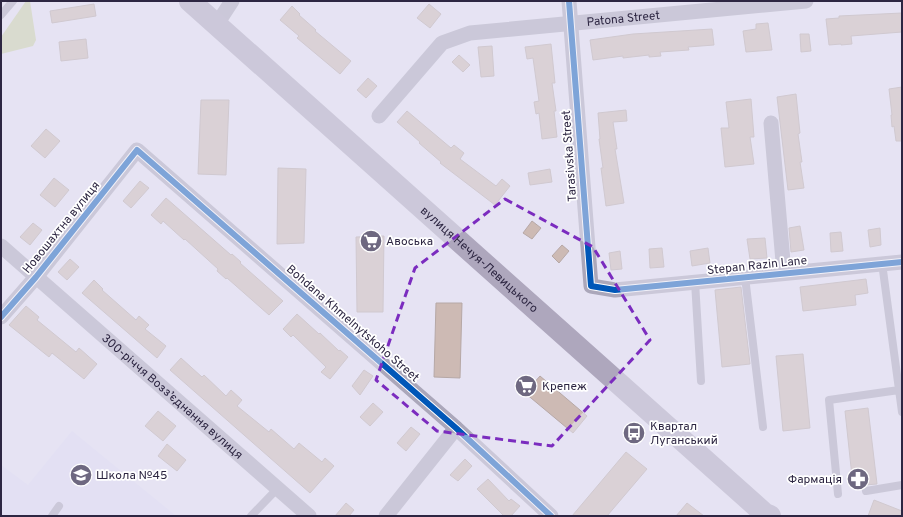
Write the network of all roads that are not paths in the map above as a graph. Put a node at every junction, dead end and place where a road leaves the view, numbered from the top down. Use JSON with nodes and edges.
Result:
{"nodes":[{"id":1,"x":13,"y":1,"type":"edge"},
{"id":2,"x":190,"y":1,"type":"edge"},
{"id":3,"x":232,"y":1,"type":"edge"},
{"id":4,"x":569,"y":1,"type":"edge"},
{"id":5,"x":806,"y":1,"type":"edge"},
{"id":6,"x":768,"y":3,"type":"edge"},
{"id":7,"x":1,"y":16,"type":"edge"},
{"id":8,"x":570,"y":23,"type":"junction"},
{"id":9,"x":217,"y":24,"type":"junction"},
{"id":10,"x":379,"y":116,"type":"dead end"},
{"id":11,"x":771,"y":123,"type":"dead end"},
{"id":12,"x":137,"y":150,"type":"joint"},
{"id":13,"x":1,"y":246,"type":"edge"},
{"id":14,"x":902,"y":262,"type":"edge"},
{"id":15,"x":882,"y":263,"type":"junction"},
{"id":16,"x":784,"y":273,"type":"junction"},
{"id":17,"x":36,"y":277,"type":"junction"},
{"id":18,"x":745,"y":277,"type":"junction"},
{"id":19,"x":694,"y":282,"type":"junction"},
{"id":20,"x":615,"y":290,"type":"joint"},
{"id":21,"x":1,"y":317,"type":"edge"},
{"id":22,"x":701,"y":381,"type":"dead end"},
{"id":23,"x":899,"y":390,"type":"junction"},
{"id":24,"x":902,"y":412,"type":"edge"},
{"id":25,"x":763,"y":427,"type":"dead end"},
{"id":26,"x":456,"y":428,"type":"junction"},
{"id":27,"x":902,"y":485,"type":"edge"},
{"id":28,"x":278,"y":488,"type":"junction"},
{"id":29,"x":866,"y":491,"type":"dead end"},
{"id":30,"x":838,"y":494,"type":"dead end"},
{"id":31,"x":59,"y":506,"type":"dead end"},
{"id":32,"x":52,"y":516,"type":"edge"},
{"id":33,"x":251,"y":516,"type":"edge"},
{"id":34,"x":309,"y":516,"type":"edge"},
{"id":35,"x":386,"y":516,"type":"edge"},
{"id":36,"x":551,"y":516,"type":"edge"},
{"id":37,"x":770,"y":516,"type":"edge"}],
"edges":[{"from":1,"to":7,"type":"lane"},
{"from":2,"to":9,"type":"main road","name":"вулиця Нечуя-Левицького"},
{"from":3,"to":9,"type":"street"},
{"from":4,"to":8,"type":"street","name":"Tarasivska Street"},
{"from":5,"to":6,"type":"street","name":"Patona Street"},
{"from":6,"to":8,"type":"street","name":"Patona Street"},
{"from":8,"to":10,"type":"street","name":"Patona Street"},
{"from":8,"to":20,"type":"street","name":"Tarasivska Street"},
{"from":9,"to":37,"type":"main road","name":"вулиця Нечуя-Левицького"},
{"from":11,"to":16,"type":"street"},
{"from":12,"to":17,"type":"street","name":"Новошахтна вулиця"},
{"from":12,"to":26,"type":"street","name":"Bohdana Khmelnytskoho Street"},
{"from":13,"to":17,"type":"street","name":"300-річчя Возз’єднання вулиця"},
{"from":14,"to":15,"type":"street","name":"Stepan Razin Lane"},
{"from":15,"to":16,"type":"street","name":"Stepan Razin Lane"},
{"from":15,"to":23,"type":"lane"},
{"from":16,"to":18,"type":"street","name":"Stepan Razin Lane"},
{"from":17,"to":21,"type":"street","name":"Новошахтна вулиця"},
{"from":17,"to":28,"type":"street","name":"300-річчя Возз’єднання вулиця"},
{"from":18,"to":19,"type":"street","name":"Stepan Razin Lane"},
{"from":18,"to":25,"type":"lane"},
{"from":19,"to":20,"type":"street","name":"Stepan Razin Lane"},
{"from":19,"to":22,"type":"lane"},
{"from":23,"to":24,"type":"lane"},
{"from":23,"to":30,"type":"lane"},
{"from":26,"to":35,"type":"street"},
{"from":26,"to":36,"type":"street","name":"Bohdana Khmelnytskoho Street"},
{"from":27,"to":29,"type":"lane"},
{"from":28,"to":33,"type":"lane"},
{"from":28,"to":34,"type":"street","name":"300-річчя Возз’єднання вулиця"},
{"from":31,"to":32,"type":"lane"}]}
